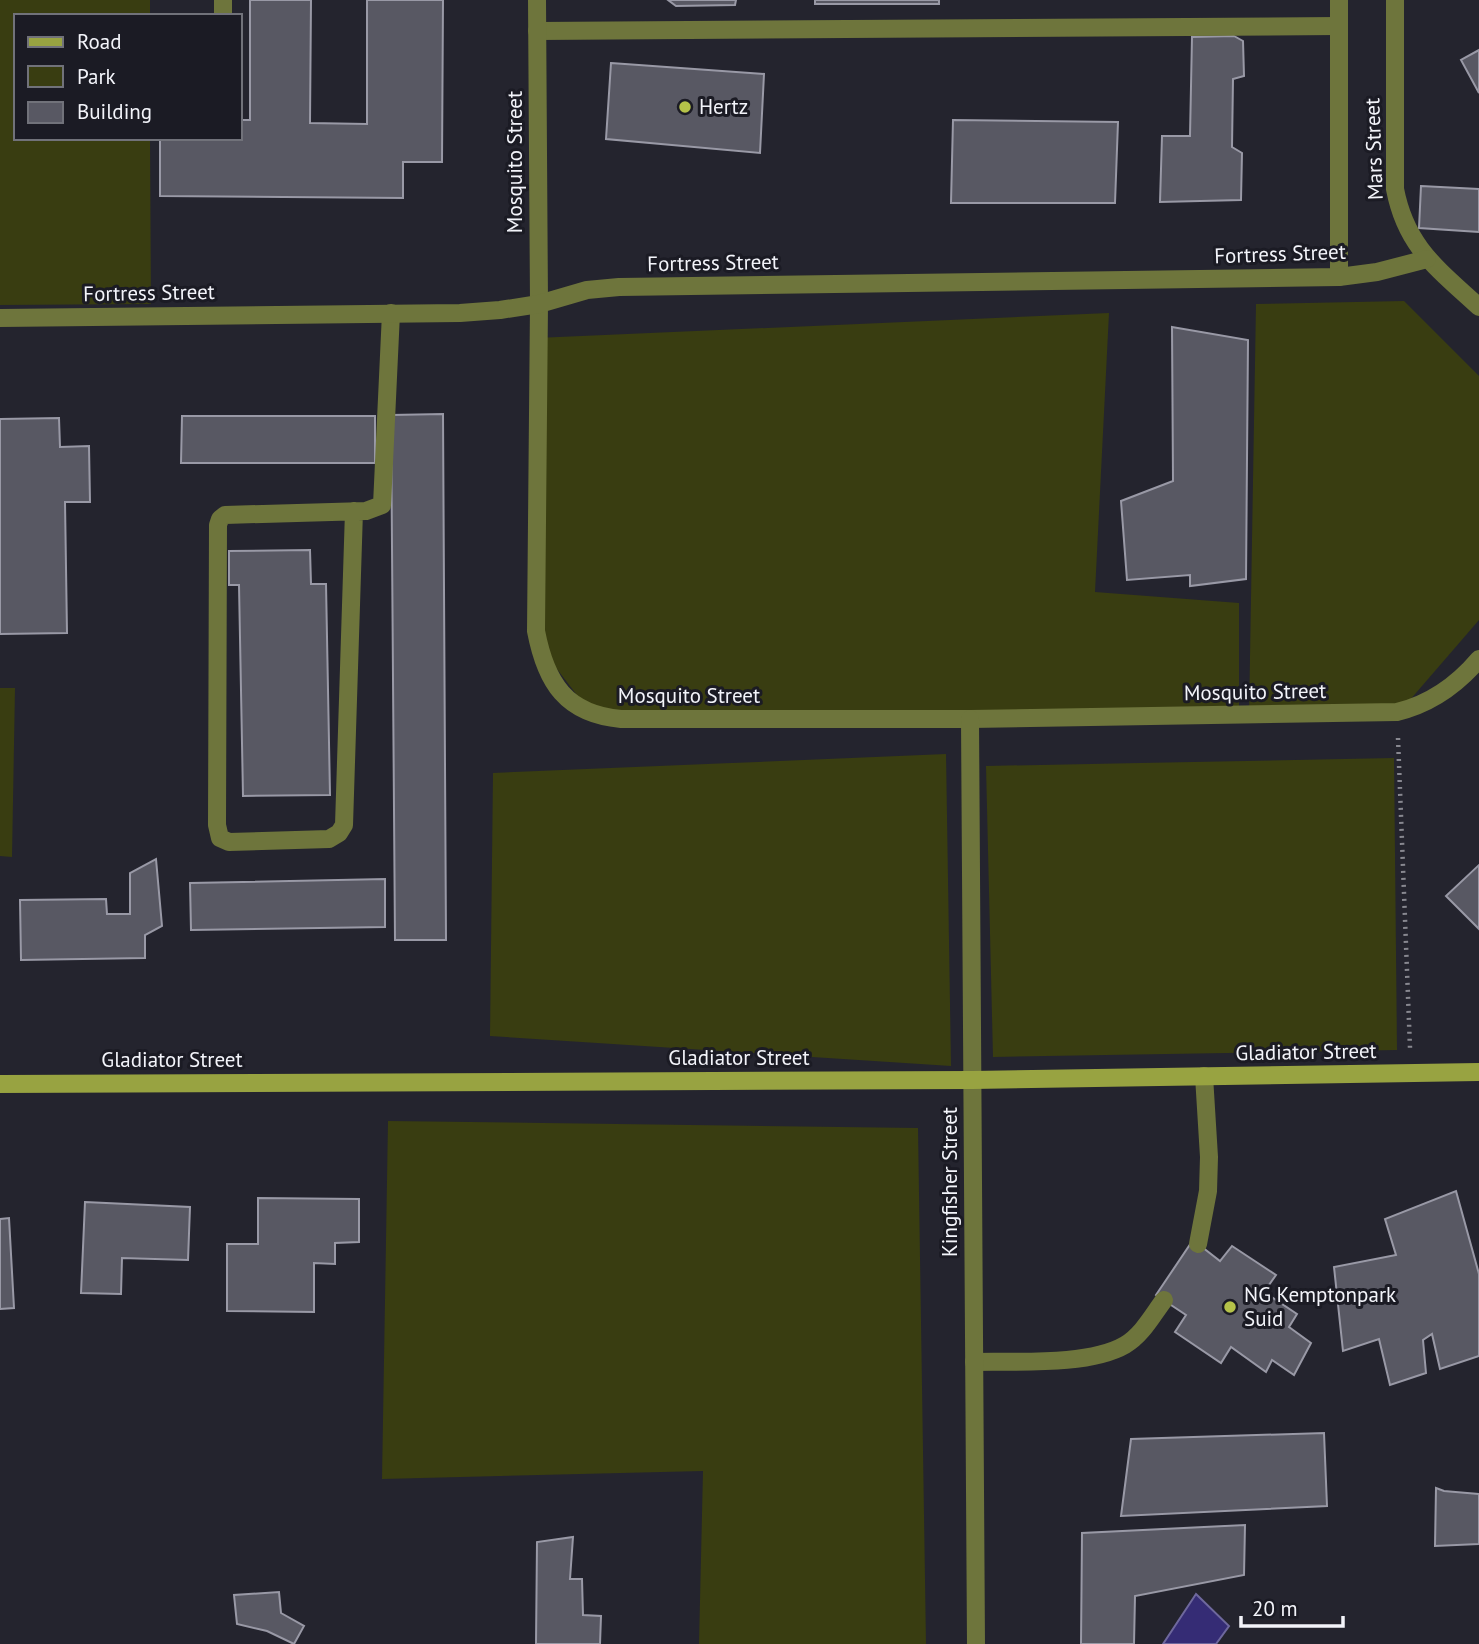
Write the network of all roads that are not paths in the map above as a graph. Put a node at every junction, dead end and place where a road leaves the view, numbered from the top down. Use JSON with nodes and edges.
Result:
{"nodes":[{"id":1,"x":537,"y":0,"type":"edge"},
{"id":2,"x":1339,"y":0,"type":"edge"},
{"id":3,"x":1395,"y":0,"type":"edge"},
{"id":4,"x":1339,"y":26,"type":"junction"},
{"id":5,"x":537,"y":31,"type":"junction"},
{"id":6,"x":1427,"y":259,"type":"junction"},
{"id":7,"x":1339,"y":277,"type":"junction"},
{"id":8,"x":539,"y":304,"type":"junction"},
{"id":9,"x":1479,"y":307,"type":"edge"},
{"id":10,"x":391,"y":313,"type":"junction"},
{"id":11,"x":0,"y":318,"type":"edge"},
{"id":12,"x":354,"y":511,"type":"junction"},
{"id":13,"x":1479,"y":659,"type":"edge"},
{"id":14,"x":970,"y":719,"type":"junction"},
{"id":15,"x":1479,"y":1072,"type":"edge"},
{"id":16,"x":1204,"y":1076,"type":"junction"},
{"id":17,"x":972,"y":1080,"type":"junction"},
{"id":18,"x":0,"y":1084,"type":"edge"},
{"id":19,"x":1198,"y":1244,"type":"dead end"},
{"id":20,"x":1164,"y":1300,"type":"dead end"},
{"id":21,"x":974,"y":1362,"type":"junction"},
{"id":22,"x":976,"y":1644,"type":"edge"}],
"edges":[{"from":1,"to":5,"type":"street","name":"Mosquito Street"},
{"from":2,"to":4,"type":"street"},
{"from":3,"to":6,"type":"street","name":"Mars Street"},
{"from":4,"to":5,"type":"street"},
{"from":4,"to":7,"type":"street"},
{"from":5,"to":8,"type":"street","name":"Mosquito Street"},
{"from":6,"to":7,"type":"street","name":"Fortress Street"},
{"from":6,"to":9,"type":"street","name":"Mars Street"},
{"from":7,"to":8,"type":"street","name":"Fortress Street"},
{"from":8,"to":10,"type":"street","name":"Fortress Street"},
{"from":8,"to":14,"type":"street","name":"Mosquito Street"},
{"from":10,"to":11,"type":"street","name":"Fortress Street"},
{"from":10,"to":12,"type":"street"},
{"from":12,"to":12,"type":"street"},
{"from":13,"to":14,"type":"street","name":"Mosquito Street"},
{"from":14,"to":17,"type":"street","name":"Kingfisher Street"},
{"from":15,"to":16,"type":"street","name":"Gladiator Street"},
{"from":16,"to":17,"type":"street","name":"Gladiator Street"},
{"from":16,"to":19,"type":"street"},
{"from":17,"to":18,"type":"street","name":"Gladiator Street"},
{"from":17,"to":21,"type":"street","name":"Kingfisher Street"},
{"from":20,"to":21,"type":"street"},
{"from":21,"to":22,"type":"street","name":"Kingfisher Street"}]}
